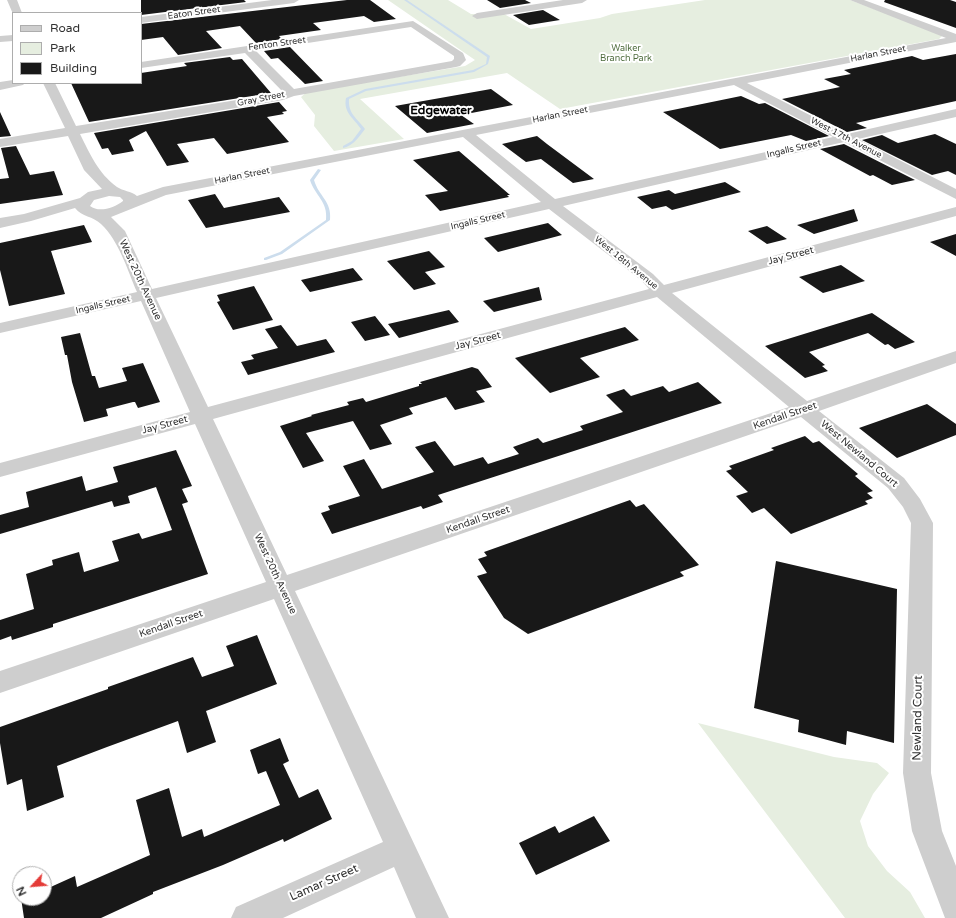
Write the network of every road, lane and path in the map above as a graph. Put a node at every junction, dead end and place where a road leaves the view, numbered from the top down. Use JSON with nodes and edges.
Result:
{"nodes":[{"id":1,"x":11,"y":0,"type":"edge"},
{"id":2,"x":294,"y":0,"type":"edge"},
{"id":3,"x":578,"y":0,"type":"edge"},
{"id":4,"x":855,"y":0,"type":"edge"},
{"id":5,"x":0,"y":2,"type":"edge"},
{"id":6,"x":17,"y":12,"type":"edge"},
{"id":7,"x":477,"y":16,"type":"dead end"},
{"id":8,"x":142,"y":20,"type":"edge"},
{"id":9,"x":413,"y":24,"type":"joint"},
{"id":10,"x":12,"y":38,"type":"edge"},
{"id":11,"x":956,"y":38,"type":"edge"},
{"id":12,"x":0,"y":39,"type":"edge"},
{"id":13,"x":248,"y":48,"type":"junction"},
{"id":14,"x":142,"y":65,"type":"edge"},
{"id":15,"x":735,"y":81,"type":"junction"},
{"id":16,"x":13,"y":84,"type":"edge"},
{"id":17,"x":49,"y":84,"type":"edge"},
{"id":18,"x":0,"y":86,"type":"edge"},
{"id":19,"x":291,"y":92,"type":"junction"},
{"id":20,"x":956,"y":113,"type":"edge"},
{"id":21,"x":71,"y":131,"type":"junction"},
{"id":22,"x":466,"y":133,"type":"junction"},
{"id":23,"x":843,"y":137,"type":"junction"},
{"id":24,"x":0,"y":143,"type":"edge"},
{"id":25,"x":92,"y":170,"type":"junction"},
{"id":26,"x":956,"y":196,"type":"edge"},
{"id":27,"x":552,"y":204,"type":"junction"},
{"id":28,"x":90,"y":205,"type":"junction"},
{"id":29,"x":122,"y":206,"type":"junction"},
{"id":30,"x":956,"y":211,"type":"edge"},
{"id":31,"x":0,"y":223,"type":"edge"},
{"id":32,"x":661,"y":291,"type":"junction"},
{"id":33,"x":146,"y":295,"type":"junction"},
{"id":34,"x":0,"y":328,"type":"edge"},
{"id":35,"x":956,"y":357,"type":"edge"},
{"id":36,"x":804,"y":409,"type":"junction"},
{"id":37,"x":202,"y":415,"type":"junction"},
{"id":38,"x":0,"y":470,"type":"edge"},
{"id":39,"x":922,"y":523,"type":"joint"},
{"id":40,"x":281,"y":588,"type":"junction"},
{"id":41,"x":0,"y":682,"type":"edge"},
{"id":42,"x":401,"y":849,"type":"junction"},
{"id":43,"x":956,"y":907,"type":"edge"},
{"id":44,"x":247,"y":918,"type":"edge"},
{"id":45,"x":433,"y":918,"type":"edge"}],
"edges":[{"from":1,"to":5,"type":"street"},
{"from":1,"to":6,"type":"street"},
{"from":2,"to":8,"type":"street","name":"Eaton Street"},
{"from":3,"to":7,"type":"street"},
{"from":4,"to":11,"type":"street"},
{"from":9,"to":13,"type":"street","name":"Fenton Street"},
{"from":9,"to":19,"type":"street","name":"Gray Street"},
{"from":10,"to":12,"type":"street"},
{"from":11,"to":15,"type":"street","name":"Harlan Street"},
{"from":13,"to":14,"type":"street","name":"Fenton Street"},
{"from":13,"to":19,"type":"street"},
{"from":15,"to":22,"type":"street","name":"Harlan Street"},
{"from":15,"to":23,"type":"street","name":"West 17th Avenue"},
{"from":16,"to":18,"type":"street"},
{"from":17,"to":21,"type":"street","name":"West 20th Avenue"},
{"from":19,"to":21,"type":"street","name":"Gray Street"},
{"from":20,"to":23,"type":"street","name":"Ingalls Street"},
{"from":21,"to":24,"type":"street","name":"Gray Street"},
{"from":21,"to":25,"type":"street","name":"West 20th Avenue"},
{"from":22,"to":27,"type":"street","name":"West 18th Avenue"},
{"from":22,"to":29,"type":"street","name":"Harlan Street"},
{"from":23,"to":26,"type":"street","name":"West 17th Avenue"},
{"from":23,"to":27,"type":"street","name":"Ingalls Street"},
{"from":25,"to":28,"type":"street","name":"West 20th Avenue"},
{"from":25,"to":29,"type":"street","name":"West 20th Avenue"},
{"from":27,"to":32,"type":"street","name":"West 18th Avenue"},
{"from":27,"to":33,"type":"street","name":"Ingalls Street"},
{"from":28,"to":29,"type":"street","name":"Harlan Street"},
{"from":28,"to":29,"type":"street","name":"West 20th Avenue"},
{"from":28,"to":31,"type":"street"},
{"from":29,"to":33,"type":"street","name":"West 20th Avenue"},
{"from":30,"to":32,"type":"street","name":"Jay Street"},
{"from":32,"to":36,"type":"street","name":"West 18th Avenue"},
{"from":32,"to":37,"type":"street","name":"Jay Street"},
{"from":33,"to":34,"type":"street","name":"Ingalls Street"},
{"from":33,"to":37,"type":"street","name":"West 20th Avenue"},
{"from":35,"to":36,"type":"street","name":"Kendall Street"},
{"from":36,"to":39,"type":"street","name":"West Newland Court"},
{"from":36,"to":40,"type":"street","name":"Kendall Street"},
{"from":37,"to":38,"type":"street","name":"Jay Street"},
{"from":37,"to":40,"type":"street","name":"West 20th Avenue"},
{"from":39,"to":43,"type":"street","name":"Newland Court"},
{"from":40,"to":41,"type":"street","name":"Kendall Street"},
{"from":40,"to":42,"type":"street","name":"West 20th Avenue"},
{"from":42,"to":44,"type":"street","name":"Lamar Street"},
{"from":42,"to":45,"type":"street","name":"West 20th Avenue"}]}
